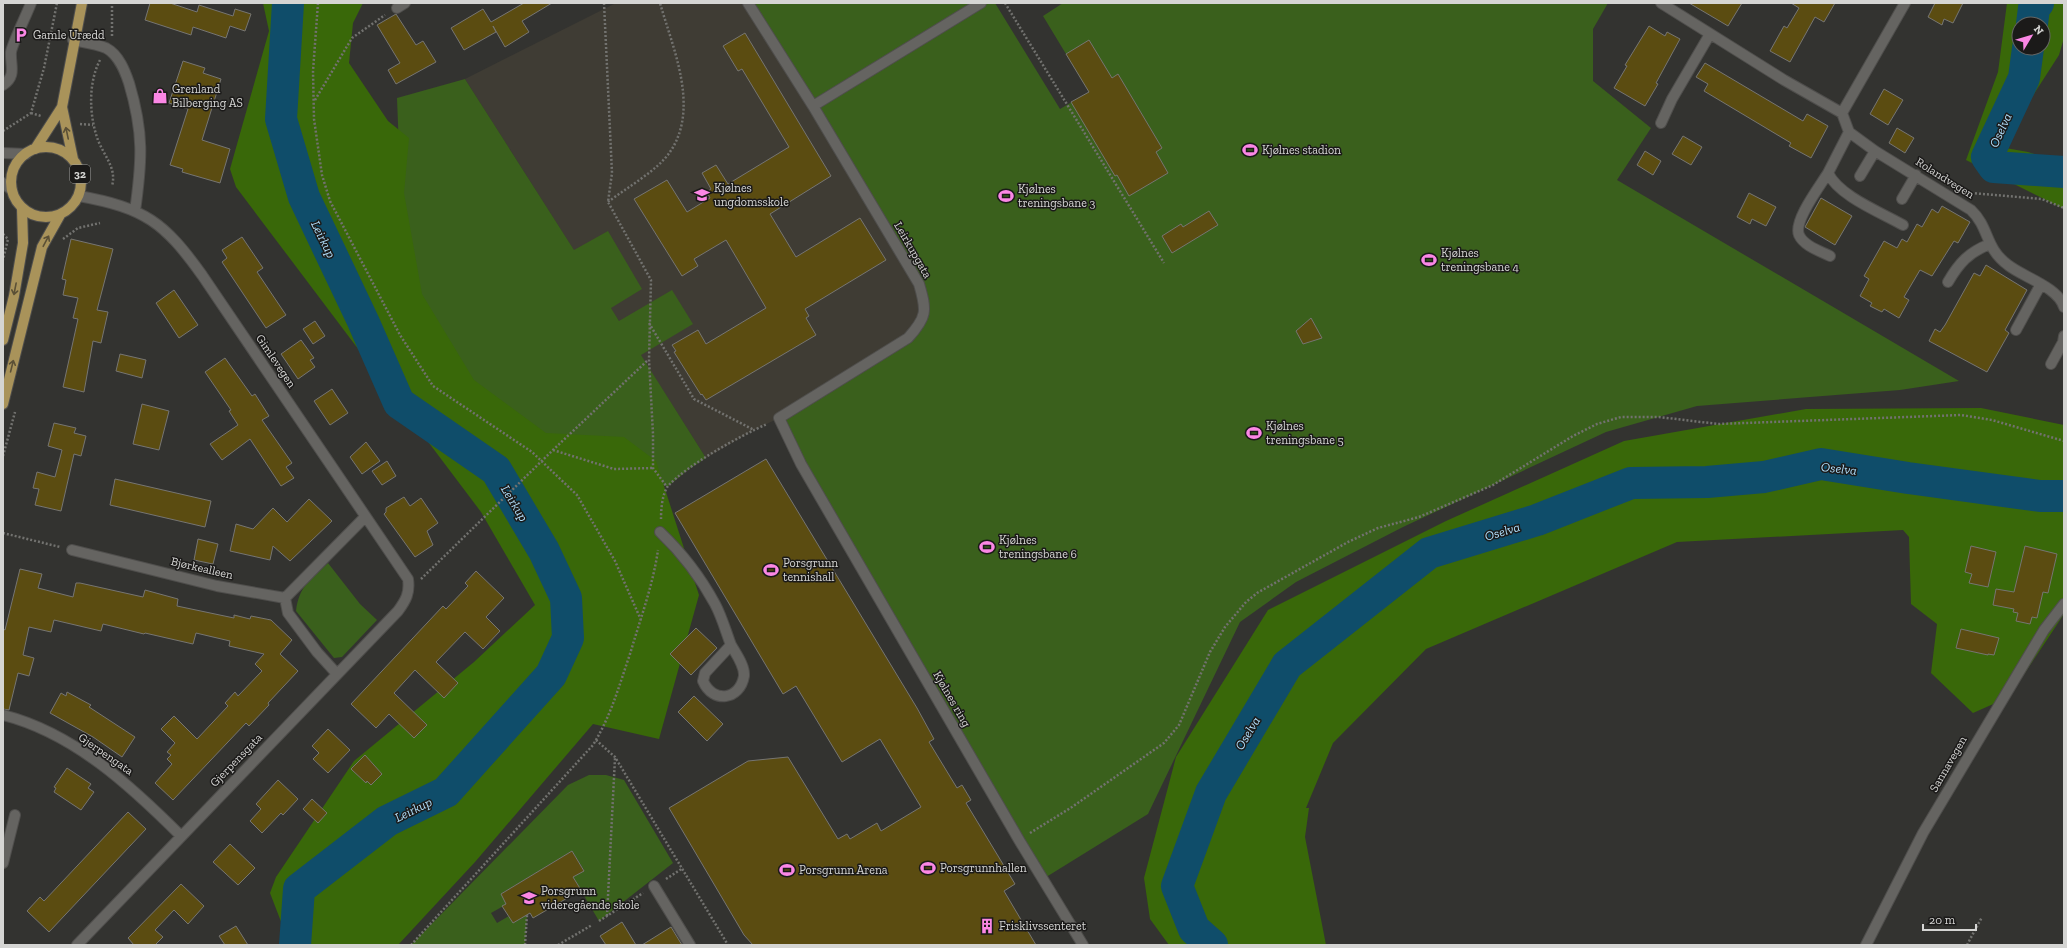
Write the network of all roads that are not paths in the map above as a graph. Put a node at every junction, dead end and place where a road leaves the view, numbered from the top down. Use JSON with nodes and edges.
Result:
{"nodes":[{"id":1,"x":31,"y":3,"type":"edge"},
{"id":2,"x":82,"y":3,"type":"edge"},
{"id":3,"x":748,"y":3,"type":"edge"},
{"id":4,"x":981,"y":3,"type":"edge"},
{"id":5,"x":1661,"y":3,"type":"edge"},
{"id":6,"x":1905,"y":3,"type":"edge"},
{"id":7,"x":1710,"y":34,"type":"junction"},
{"id":8,"x":73,"y":40,"type":"junction"},
{"id":9,"x":3,"y":85,"type":"edge"},
{"id":10,"x":813,"y":106,"type":"junction"},
{"id":11,"x":62,"y":107,"type":"junction"},
{"id":12,"x":1842,"y":113,"type":"junction"},
{"id":13,"x":1661,"y":123,"type":"dead end"},
{"id":14,"x":1849,"y":132,"type":"junction"},
{"id":15,"x":35,"y":149,"type":"junction"},
{"id":16,"x":1875,"y":151,"type":"junction"},
{"id":17,"x":3,"y":153,"type":"edge"},
{"id":18,"x":26,"y":154,"type":"junction"},
{"id":19,"x":73,"y":159,"type":"junction"},
{"id":20,"x":1828,"y":173,"type":"junction"},
{"id":21,"x":1916,"y":175,"type":"junction"},
{"id":22,"x":1860,"y":176,"type":"dead end"},
{"id":23,"x":3,"y":183,"type":"edge"},
{"id":24,"x":12,"y":190,"type":"junction"},
{"id":25,"x":79,"y":196,"type":"junction"},
{"id":26,"x":1902,"y":199,"type":"dead end"},
{"id":27,"x":22,"y":208,"type":"junction"},
{"id":28,"x":135,"y":211,"type":"junction"},
{"id":29,"x":60,"y":215,"type":"junction"},
{"id":30,"x":1903,"y":225,"type":"dead end"},
{"id":31,"x":1990,"y":244,"type":"junction"},
{"id":32,"x":1830,"y":256,"type":"dead end"},
{"id":33,"x":1948,"y":282,"type":"dead end"},
{"id":34,"x":2041,"y":284,"type":"junction"},
{"id":35,"x":2064,"y":307,"type":"edge"},
{"id":36,"x":2016,"y":330,"type":"dead end"},
{"id":37,"x":2064,"y":336,"type":"edge"},
{"id":38,"x":3,"y":340,"type":"edge"},
{"id":39,"x":2052,"y":364,"type":"dead end"},
{"id":40,"x":3,"y":404,"type":"edge"},
{"id":41,"x":801,"y":464,"type":"joint"},
{"id":42,"x":365,"y":517,"type":"junction"},
{"id":43,"x":660,"y":532,"type":"road end"},
{"id":44,"x":72,"y":550,"type":"road end"},
{"id":45,"x":410,"y":590,"type":"joint"},
{"id":46,"x":285,"y":598,"type":"junction"},
{"id":47,"x":2064,"y":604,"type":"edge"},
{"id":48,"x":731,"y":645,"type":"junction"},
{"id":49,"x":337,"y":674,"type":"junction"},
{"id":50,"x":3,"y":715,"type":"edge"},
{"id":51,"x":15,"y":815,"type":"dead end"},
{"id":52,"x":8,"y":824,"type":"edge"},
{"id":53,"x":181,"y":836,"type":"junction"},
{"id":54,"x":3,"y":862,"type":"edge"},
{"id":55,"x":654,"y":886,"type":"dead end"},
{"id":56,"x":79,"y":944,"type":"edge"},
{"id":57,"x":690,"y":945,"type":"edge"},
{"id":58,"x":1083,"y":945,"type":"edge"},
{"id":59,"x":1866,"y":945,"type":"edge"}],
"edges":[{"from":1,"to":9,"type":"street"},
{"from":2,"to":8,"type":"main road","number":"32"},
{"from":3,"to":10,"type":"street","name":"Leirkupgata"},
{"from":4,"to":10,"type":"street"},
{"from":5,"to":7,"type":"street"},
{"from":6,"to":12,"type":"street"},
{"from":7,"to":12,"type":"street"},
{"from":7,"to":13,"type":"street"},
{"from":8,"to":11,"type":"main road","number":"32"},
{"from":8,"to":28,"type":"street"},
{"from":10,"to":41,"type":"street","name":"Leirkupgata"},
{"from":11,"to":15,"type":"main road","number":"32"},
{"from":19,"to":11,"type":"main road","number":"32","one_way":true},
{"from":12,"to":14,"type":"street"},
{"from":14,"to":16,"type":"street","name":"Rolandvegen"},
{"from":14,"to":20,"type":"street"},
{"from":15,"to":18,"type":"main road","number":"32"},
{"from":15,"to":19,"type":"main road","number":"32"},
{"from":16,"to":21,"type":"street","name":"Rolandvegen"},
{"from":16,"to":22,"type":"street"},
{"from":17,"to":18,"type":"street"},
{"from":18,"to":24,"type":"main road","number":"32"},
{"from":19,"to":25,"type":"main road","number":"32"},
{"from":20,"to":30,"type":"street"},
{"from":20,"to":32,"type":"street"},
{"from":21,"to":26,"type":"street"},
{"from":21,"to":31,"type":"street","name":"Rolandvegen"},
{"from":23,"to":24,"type":"street"},
{"from":24,"to":27,"type":"main road"},
{"from":25,"to":28,"type":"street","name":"Gimlevegen"},
{"from":25,"to":29,"type":"main road","number":"32"},
{"from":27,"to":29,"type":"main road"},
{"from":27,"to":38,"type":"main road","one_way":true},
{"from":28,"to":42,"type":"street","name":"Gimlevegen"},
{"from":40,"to":29,"type":"main road","number":"32","one_way":true},
{"from":31,"to":33,"type":"street"},
{"from":31,"to":34,"type":"street","name":"Rolandvegen"},
{"from":34,"to":35,"type":"street","name":"Rolandvegen"},
{"from":34,"to":36,"type":"street"},
{"from":37,"to":39,"type":"street"},
{"from":41,"to":58,"type":"street","name":"Kjølnes ring"},
{"from":42,"to":45,"type":"street","name":"Gimlevegen"},
{"from":42,"to":46,"type":"street"},
{"from":43,"to":48,"type":"street"},
{"from":44,"to":46,"type":"street","name":"Bjørkealleen"},
{"from":45,"to":49,"type":"street","name":"Gjerpensgata"},
{"from":46,"to":49,"type":"street"},
{"from":47,"to":59,"type":"street","name":"Sannavegen"},
{"from":48,"to":48,"type":"street"},
{"from":49,"to":53,"type":"street","name":"Gjerpensgata"},
{"from":50,"to":53,"type":"street","name":"Gjerpengata"},
{"from":51,"to":52,"type":"street"},
{"from":52,"to":54,"type":"street"},
{"from":53,"to":56,"type":"street","name":"Gjerpensgata"},
{"from":55,"to":57,"type":"street"}]}
